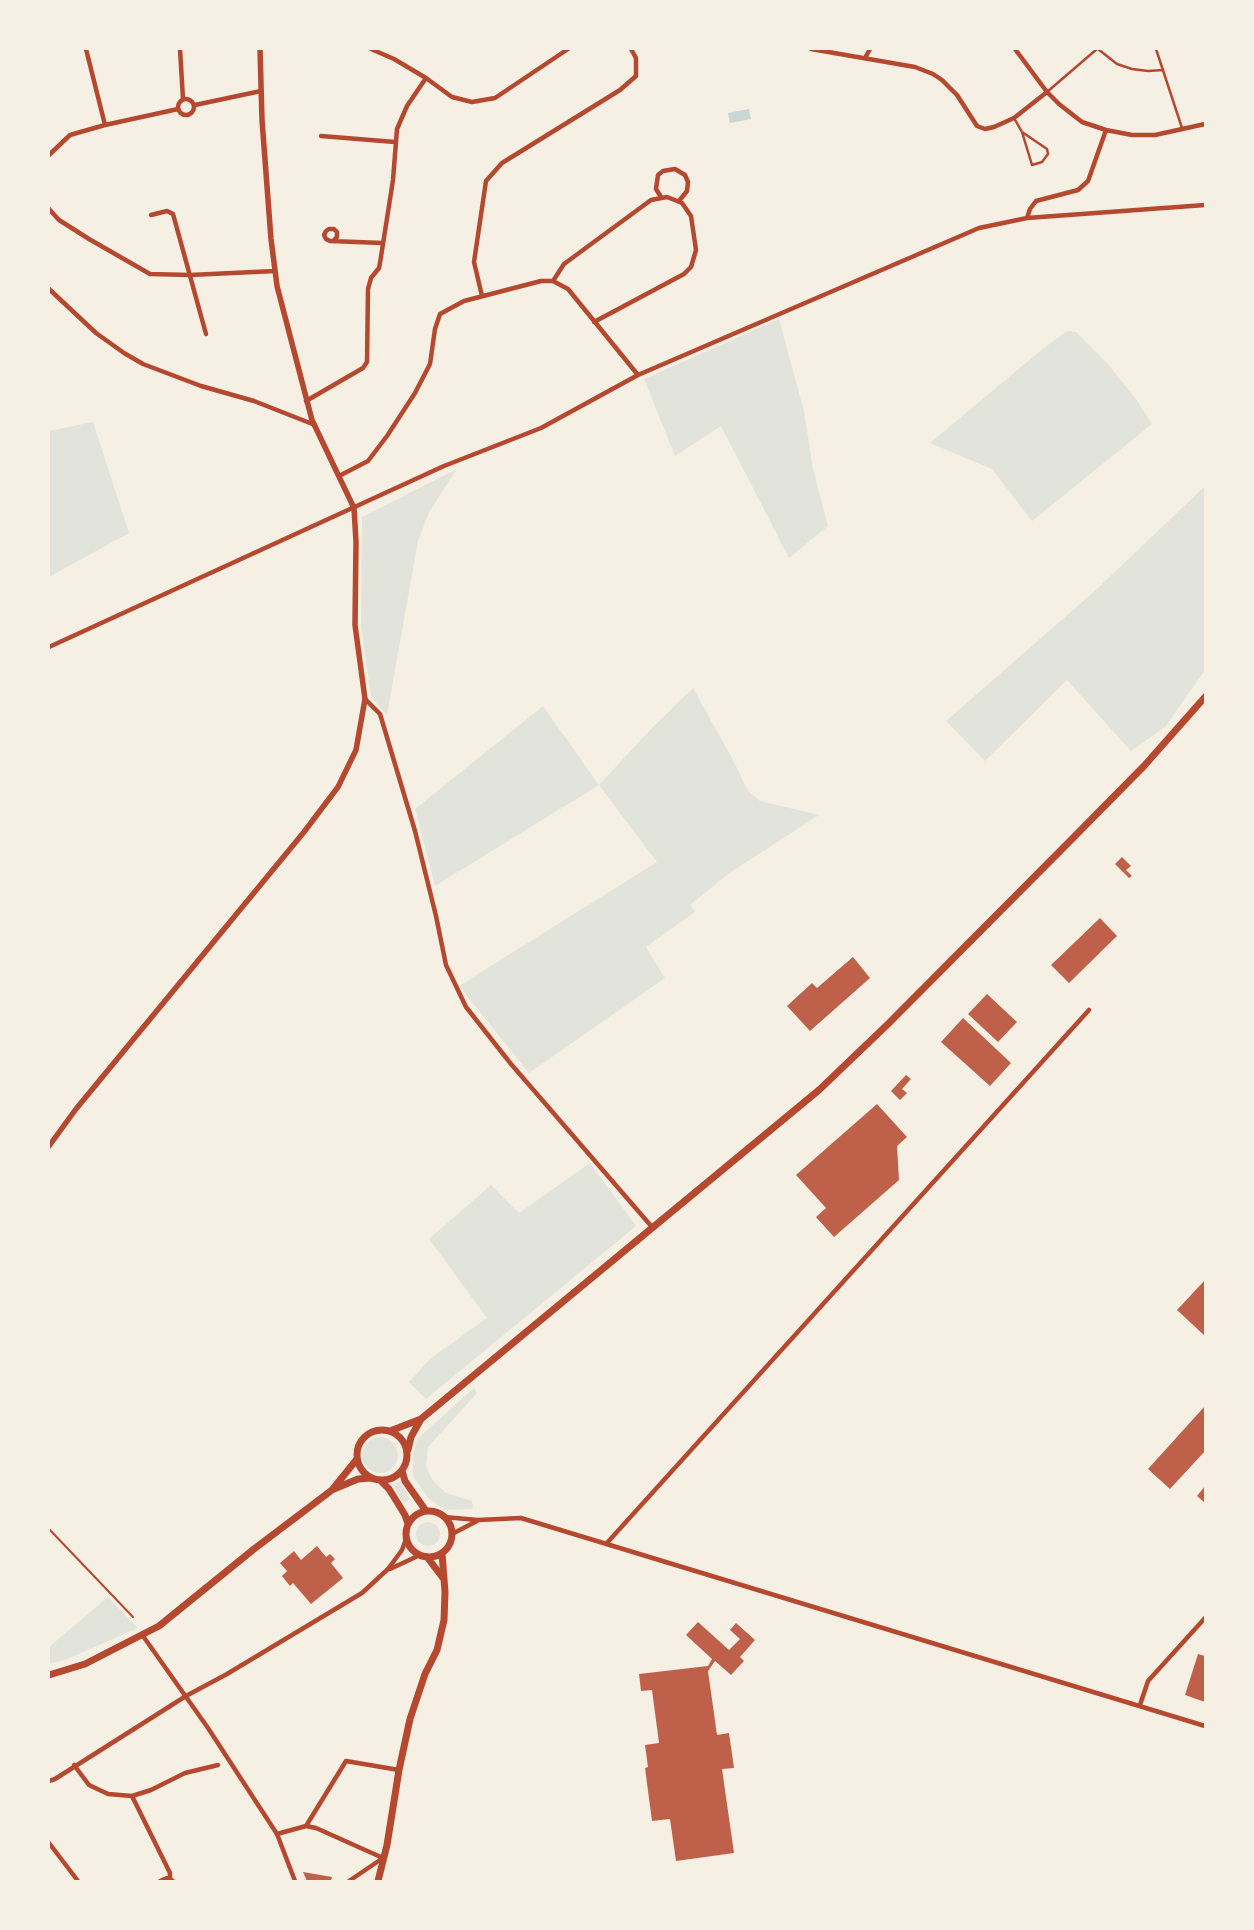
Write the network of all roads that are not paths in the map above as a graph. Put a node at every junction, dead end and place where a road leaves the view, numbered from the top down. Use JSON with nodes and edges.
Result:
{"nodes":[{"id":1,"x":86,"y":49,"type":"edge"},
{"id":2,"x":180,"y":49,"type":"edge"},
{"id":3,"x":260,"y":49,"type":"edge"},
{"id":4,"x":372,"y":49,"type":"edge"},
{"id":5,"x":568,"y":49,"type":"edge"},
{"id":6,"x":630,"y":49,"type":"edge"},
{"id":7,"x":811,"y":49,"type":"edge"},
{"id":8,"x":870,"y":49,"type":"edge"},
{"id":9,"x":1015,"y":49,"type":"edge"},
{"id":10,"x":1098,"y":49,"type":"edge"},
{"id":11,"x":1156,"y":49,"type":"edge"},
{"id":12,"x":865,"y":58,"type":"junction"},
{"id":13,"x":1163,"y":70,"type":"junction"},
{"id":14,"x":426,"y":78,"type":"junction"},
{"id":15,"x":261,"y":91,"type":"junction"},
{"id":16,"x":1047,"y":92,"type":"junction"},
{"id":17,"x":183,"y":99,"type":"junction"},
{"id":18,"x":195,"y":105,"type":"junction"},
{"id":19,"x":178,"y":109,"type":"junction"},
{"id":20,"x":1014,"y":118,"type":"junction"},
{"id":21,"x":105,"y":124,"type":"junction"},
{"id":22,"x":1205,"y":124,"type":"edge"},
{"id":23,"x":1182,"y":129,"type":"junction"},
{"id":24,"x":1106,"y":130,"type":"junction"},
{"id":25,"x":1022,"y":132,"type":"junction"},
{"id":26,"x":321,"y":136,"type":"dead end"},
{"id":27,"x":395,"y":142,"type":"junction"},
{"id":28,"x":49,"y":155,"type":"edge"},
{"id":29,"x":661,"y":197,"type":"junction"},
{"id":30,"x":678,"y":201,"type":"junction"},
{"id":31,"x":1205,"y":205,"type":"edge"},
{"id":32,"x":49,"y":209,"type":"edge"},
{"id":33,"x":151,"y":215,"type":"dead end"},
{"id":34,"x":1027,"y":218,"type":"junction"},
{"id":35,"x":334,"y":240,"type":"dead end"},
{"id":36,"x":382,"y":243,"type":"junction"},
{"id":37,"x":275,"y":271,"type":"junction"},
{"id":38,"x":190,"y":275,"type":"junction"},
{"id":39,"x":553,"y":281,"type":"junction"},
{"id":40,"x":49,"y":289,"type":"edge"},
{"id":41,"x":482,"y":296,"type":"junction"},
{"id":42,"x":594,"y":322,"type":"junction"},
{"id":43,"x":206,"y":334,"type":"dead end"},
{"id":44,"x":638,"y":375,"type":"junction"},
{"id":45,"x":306,"y":401,"type":"junction"},
{"id":46,"x":315,"y":425,"type":"junction"},
{"id":47,"x":339,"y":476,"type":"junction"},
{"id":48,"x":354,"y":508,"type":"junction"},
{"id":49,"x":49,"y":647,"type":"edge"},
{"id":50,"x":1205,"y":697,"type":"edge"},
{"id":51,"x":365,"y":699,"type":"junction"},
{"id":52,"x":1089,"y":1010,"type":"dead end"},
{"id":53,"x":49,"y":1146,"type":"edge"},
{"id":54,"x":652,"y":1227,"type":"junction"},
{"id":55,"x":421,"y":1419,"type":"junction"},
{"id":56,"x":390,"y":1431,"type":"junction"},
{"id":57,"x":408,"y":1455,"type":"junction"},
{"id":58,"x":356,"y":1459,"type":"junction"},
{"id":59,"x":402,"y":1471,"type":"junction"},
{"id":60,"x":372,"y":1478,"type":"junction"},
{"id":61,"x":380,"y":1480,"type":"junction"},
{"id":62,"x":332,"y":1490,"type":"junction"},
{"id":63,"x":426,"y":1511,"type":"junction"},
{"id":64,"x":444,"y":1517,"type":"junction"},
{"id":65,"x":478,"y":1520,"type":"junction"},
{"id":66,"x":408,"y":1524,"type":"junction"},
{"id":67,"x":452,"y":1534,"type":"junction"},
{"id":68,"x":406,"y":1539,"type":"junction"},
{"id":69,"x":606,"y":1544,"type":"junction"},
{"id":70,"x":442,"y":1553,"type":"junction"},
{"id":71,"x":424,"y":1556,"type":"junction"},
{"id":72,"x":388,"y":1569,"type":"junction"},
{"id":73,"x":443,"y":1578,"type":"junction"},
{"id":74,"x":1205,"y":1618,"type":"edge"},
{"id":75,"x":143,"y":1636,"type":"junction"},
{"id":76,"x":49,"y":1675,"type":"edge"},
{"id":77,"x":186,"y":1696,"type":"junction"},
{"id":78,"x":1140,"y":1705,"type":"junction"},
{"id":79,"x":1205,"y":1726,"type":"edge"},
{"id":80,"x":74,"y":1765,"type":"junction"},
{"id":81,"x":218,"y":1765,"type":"dead end"},
{"id":82,"x":399,"y":1770,"type":"junction"},
{"id":83,"x":49,"y":1781,"type":"edge"},
{"id":84,"x":132,"y":1796,"type":"junction"},
{"id":85,"x":306,"y":1826,"type":"junction"},
{"id":86,"x":277,"y":1834,"type":"junction"},
{"id":87,"x":49,"y":1843,"type":"edge"},
{"id":88,"x":384,"y":1858,"type":"junction"},
{"id":89,"x":171,"y":1880,"type":"edge"},
{"id":90,"x":78,"y":1881,"type":"edge"},
{"id":91,"x":160,"y":1881,"type":"edge"},
{"id":92,"x":295,"y":1881,"type":"edge"},
{"id":93,"x":349,"y":1881,"type":"edge"},
{"id":94,"x":378,"y":1881,"type":"edge"}],
"edges":[{"from":1,"to":21,"type":"street"},
{"from":2,"to":17,"type":"street"},
{"from":3,"to":15,"type":"street"},
{"from":4,"to":14,"type":"street"},
{"from":5,"to":14,"type":"street"},
{"from":6,"to":41,"type":"street"},
{"from":7,"to":12,"type":"street"},
{"from":8,"to":12,"type":"street"},
{"from":9,"to":16,"type":"street"},
{"from":10,"to":13,"type":"lane"},
{"from":10,"to":16,"type":"lane"},
{"from":11,"to":13,"type":"lane"},
{"from":12,"to":20,"type":"street"},
{"from":13,"to":23,"type":"lane"},
{"from":14,"to":27,"type":"street"},
{"from":15,"to":18,"type":"street"},
{"from":15,"to":37,"type":"street"},
{"from":16,"to":20,"type":"street"},
{"from":16,"to":24,"type":"street"},
{"from":17,"to":18,"type":"street"},
{"from":17,"to":19,"type":"street"},
{"from":18,"to":19,"type":"street"},
{"from":19,"to":21,"type":"street"},
{"from":20,"to":25,"type":"lane"},
{"from":21,"to":28,"type":"street"},
{"from":22,"to":23,"type":"street"},
{"from":23,"to":24,"type":"street"},
{"from":24,"to":34,"type":"street"},
{"from":25,"to":25,"type":"lane"},
{"from":26,"to":27,"type":"street"},
{"from":27,"to":36,"type":"street"},
{"from":29,"to":30,"type":"street"},
{"from":29,"to":30,"type":"street"},
{"from":29,"to":39,"type":"street"},
{"from":30,"to":42,"type":"street"},
{"from":31,"to":34,"type":"street"},
{"from":32,"to":38,"type":"street"},
{"from":33,"to":38,"type":"street"},
{"from":34,"to":44,"type":"street"},
{"from":35,"to":36,"type":"street"},
{"from":36,"to":45,"type":"street"},
{"from":37,"to":38,"type":"street"},
{"from":37,"to":45,"type":"street"},
{"from":38,"to":43,"type":"street"},
{"from":39,"to":41,"type":"street"},
{"from":39,"to":42,"type":"street"},
{"from":40,"to":46,"type":"street"},
{"from":41,"to":47,"type":"street"},
{"from":42,"to":44,"type":"street"},
{"from":44,"to":48,"type":"street"},
{"from":45,"to":46,"type":"street"},
{"from":46,"to":47,"type":"street"},
{"from":47,"to":48,"type":"street"},
{"from":48,"to":49,"type":"street"},
{"from":48,"to":51,"type":"street"},
{"from":50,"to":54,"type":"main road"},
{"from":51,"to":53,"type":"street"},
{"from":51,"to":54,"type":"street"},
{"from":52,"to":69,"type":"street"},
{"from":54,"to":55,"type":"main road"},
{"from":55,"to":56,"type":"main road"},
{"from":55,"to":57,"type":"main road"},
{"from":56,"to":57,"type":"main road"},
{"from":56,"to":58,"type":"main road"},
{"from":57,"to":59,"type":"main road"},
{"from":58,"to":60,"type":"main road"},
{"from":58,"to":62,"type":"main road"},
{"from":59,"to":61,"type":"main road"},
{"from":59,"to":63,"type":"main road"},
{"from":60,"to":61,"type":"main road"},
{"from":60,"to":62,"type":"main road"},
{"from":61,"to":66,"type":"main road"},
{"from":62,"to":75,"type":"main road"},
{"from":63,"to":64,"type":"main road"},
{"from":63,"to":66,"type":"main road"},
{"from":64,"to":65,"type":"street"},
{"from":64,"to":67,"type":"main road"},
{"from":65,"to":67,"type":"street"},
{"from":65,"to":69,"type":"street"},
{"from":66,"to":68,"type":"main road"},
{"from":67,"to":70,"type":"main road"},
{"from":68,"to":71,"type":"main road"},
{"from":68,"to":72,"type":"street"},
{"from":69,"to":78,"type":"street"},
{"from":70,"to":71,"type":"main road"},
{"from":70,"to":73,"type":"main road"},
{"from":71,"to":72,"type":"street"},
{"from":71,"to":73,"type":"main road"},
{"from":72,"to":77,"type":"street"},
{"from":73,"to":82,"type":"main road"},
{"from":74,"to":78,"type":"street"},
{"from":75,"to":76,"type":"main road"},
{"from":75,"to":77,"type":"street"},
{"from":77,"to":80,"type":"street"},
{"from":77,"to":86,"type":"street"},
{"from":78,"to":79,"type":"street"},
{"from":80,"to":83,"type":"street"},
{"from":80,"to":84,"type":"street"},
{"from":81,"to":84,"type":"street"},
{"from":82,"to":85,"type":"street"},
{"from":82,"to":88,"type":"main road"},
{"from":84,"to":89,"type":"street"},
{"from":85,"to":86,"type":"street"},
{"from":85,"to":88,"type":"street"},
{"from":86,"to":92,"type":"street"},
{"from":87,"to":90,"type":"street"},
{"from":88,"to":93,"type":"street"},
{"from":88,"to":94,"type":"main road"},
{"from":89,"to":91,"type":"street"}]}
